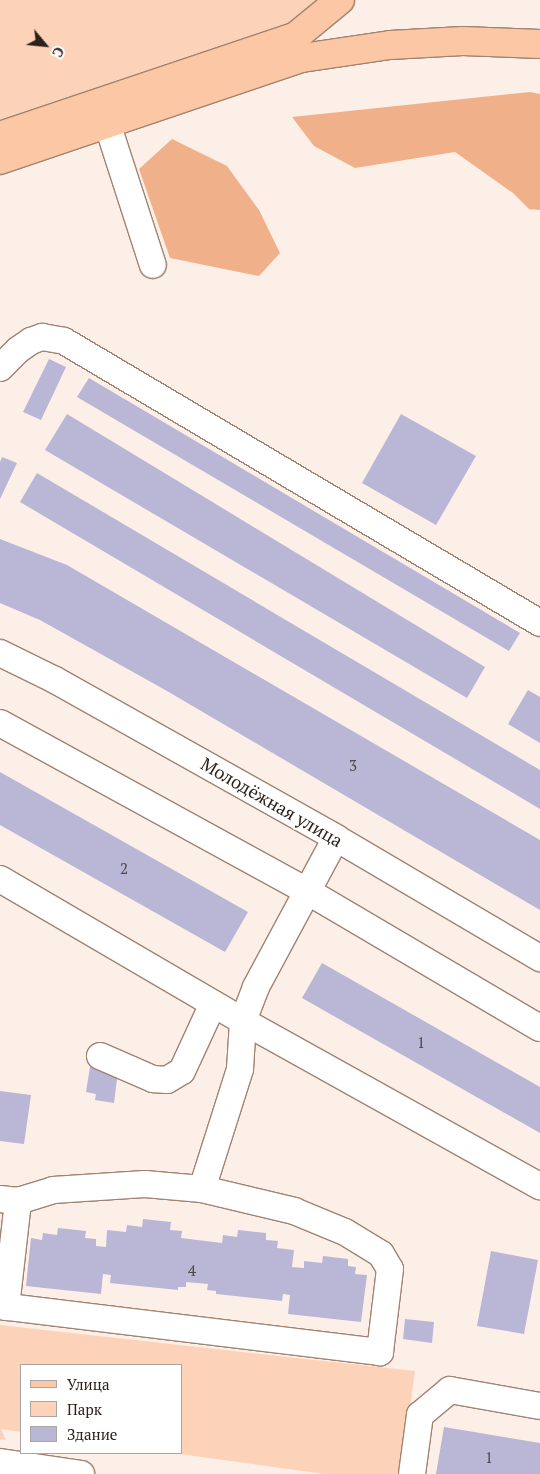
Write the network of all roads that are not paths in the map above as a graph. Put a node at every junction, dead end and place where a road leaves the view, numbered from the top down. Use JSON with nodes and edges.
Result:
{"nodes":[{"id":1,"x":340,"y":0,"type":"edge"},
{"id":2,"x":540,"y":44,"type":"edge"},
{"id":3,"x":107,"y":123,"type":"junction"},
{"id":4,"x":0,"y":136,"type":"edge"},
{"id":5,"x":0,"y":160,"type":"edge"},
{"id":6,"x":153,"y":265,"type":"dead end"},
{"id":7,"x":0,"y":368,"type":"edge"},
{"id":8,"x":540,"y":624,"type":"edge"},
{"id":9,"x":0,"y":653,"type":"edge"},
{"id":10,"x":0,"y":723,"type":"edge"},
{"id":11,"x":336,"y":838,"type":"junction"},
{"id":12,"x":0,"y":879,"type":"edge"},
{"id":13,"x":307,"y":891,"type":"junction"},
{"id":14,"x":540,"y":958,"type":"edge"},
{"id":15,"x":213,"y":1004,"type":"junction"},
{"id":16,"x":243,"y":1021,"type":"junction"},
{"id":17,"x":540,"y":1028,"type":"edge"},
{"id":18,"x":100,"y":1056,"type":"dead end"},
{"id":19,"x":540,"y":1186,"type":"edge"},
{"id":20,"x":202,"y":1189,"type":"junction"},
{"id":21,"x":9,"y":1200,"type":"edge"},
{"id":22,"x":540,"y":1406,"type":"edge"},
{"id":23,"x":0,"y":1462,"type":"edge"},
{"id":24,"x":34,"y":1471,"type":"edge"},
{"id":25,"x":81,"y":1474,"type":"edge"},
{"id":26,"x":412,"y":1474,"type":"edge"}],
"edges":[{"from":1,"to":4,"type":"main road"},
{"from":2,"to":3,"type":"main road"},
{"from":3,"to":5,"type":"main road"},
{"from":3,"to":6,"type":"street"},
{"from":7,"to":8,"type":"street"},
{"from":9,"to":11,"type":"street","name":"Молодёжная улица"},
{"from":10,"to":13,"type":"street"},
{"from":11,"to":13,"type":"street"},
{"from":11,"to":14,"type":"street","name":"Молодёжная улица"},
{"from":12,"to":15,"type":"street"},
{"from":13,"to":16,"type":"street"},
{"from":13,"to":17,"type":"street"},
{"from":15,"to":16,"type":"street"},
{"from":15,"to":18,"type":"street"},
{"from":16,"to":19,"type":"street"},
{"from":16,"to":20,"type":"street"},
{"from":20,"to":21,"type":"street"},
{"from":20,"to":21,"type":"street"},
{"from":22,"to":26,"type":"street"},
{"from":23,"to":24,"type":"street"},
{"from":24,"to":25,"type":"street"}]}
